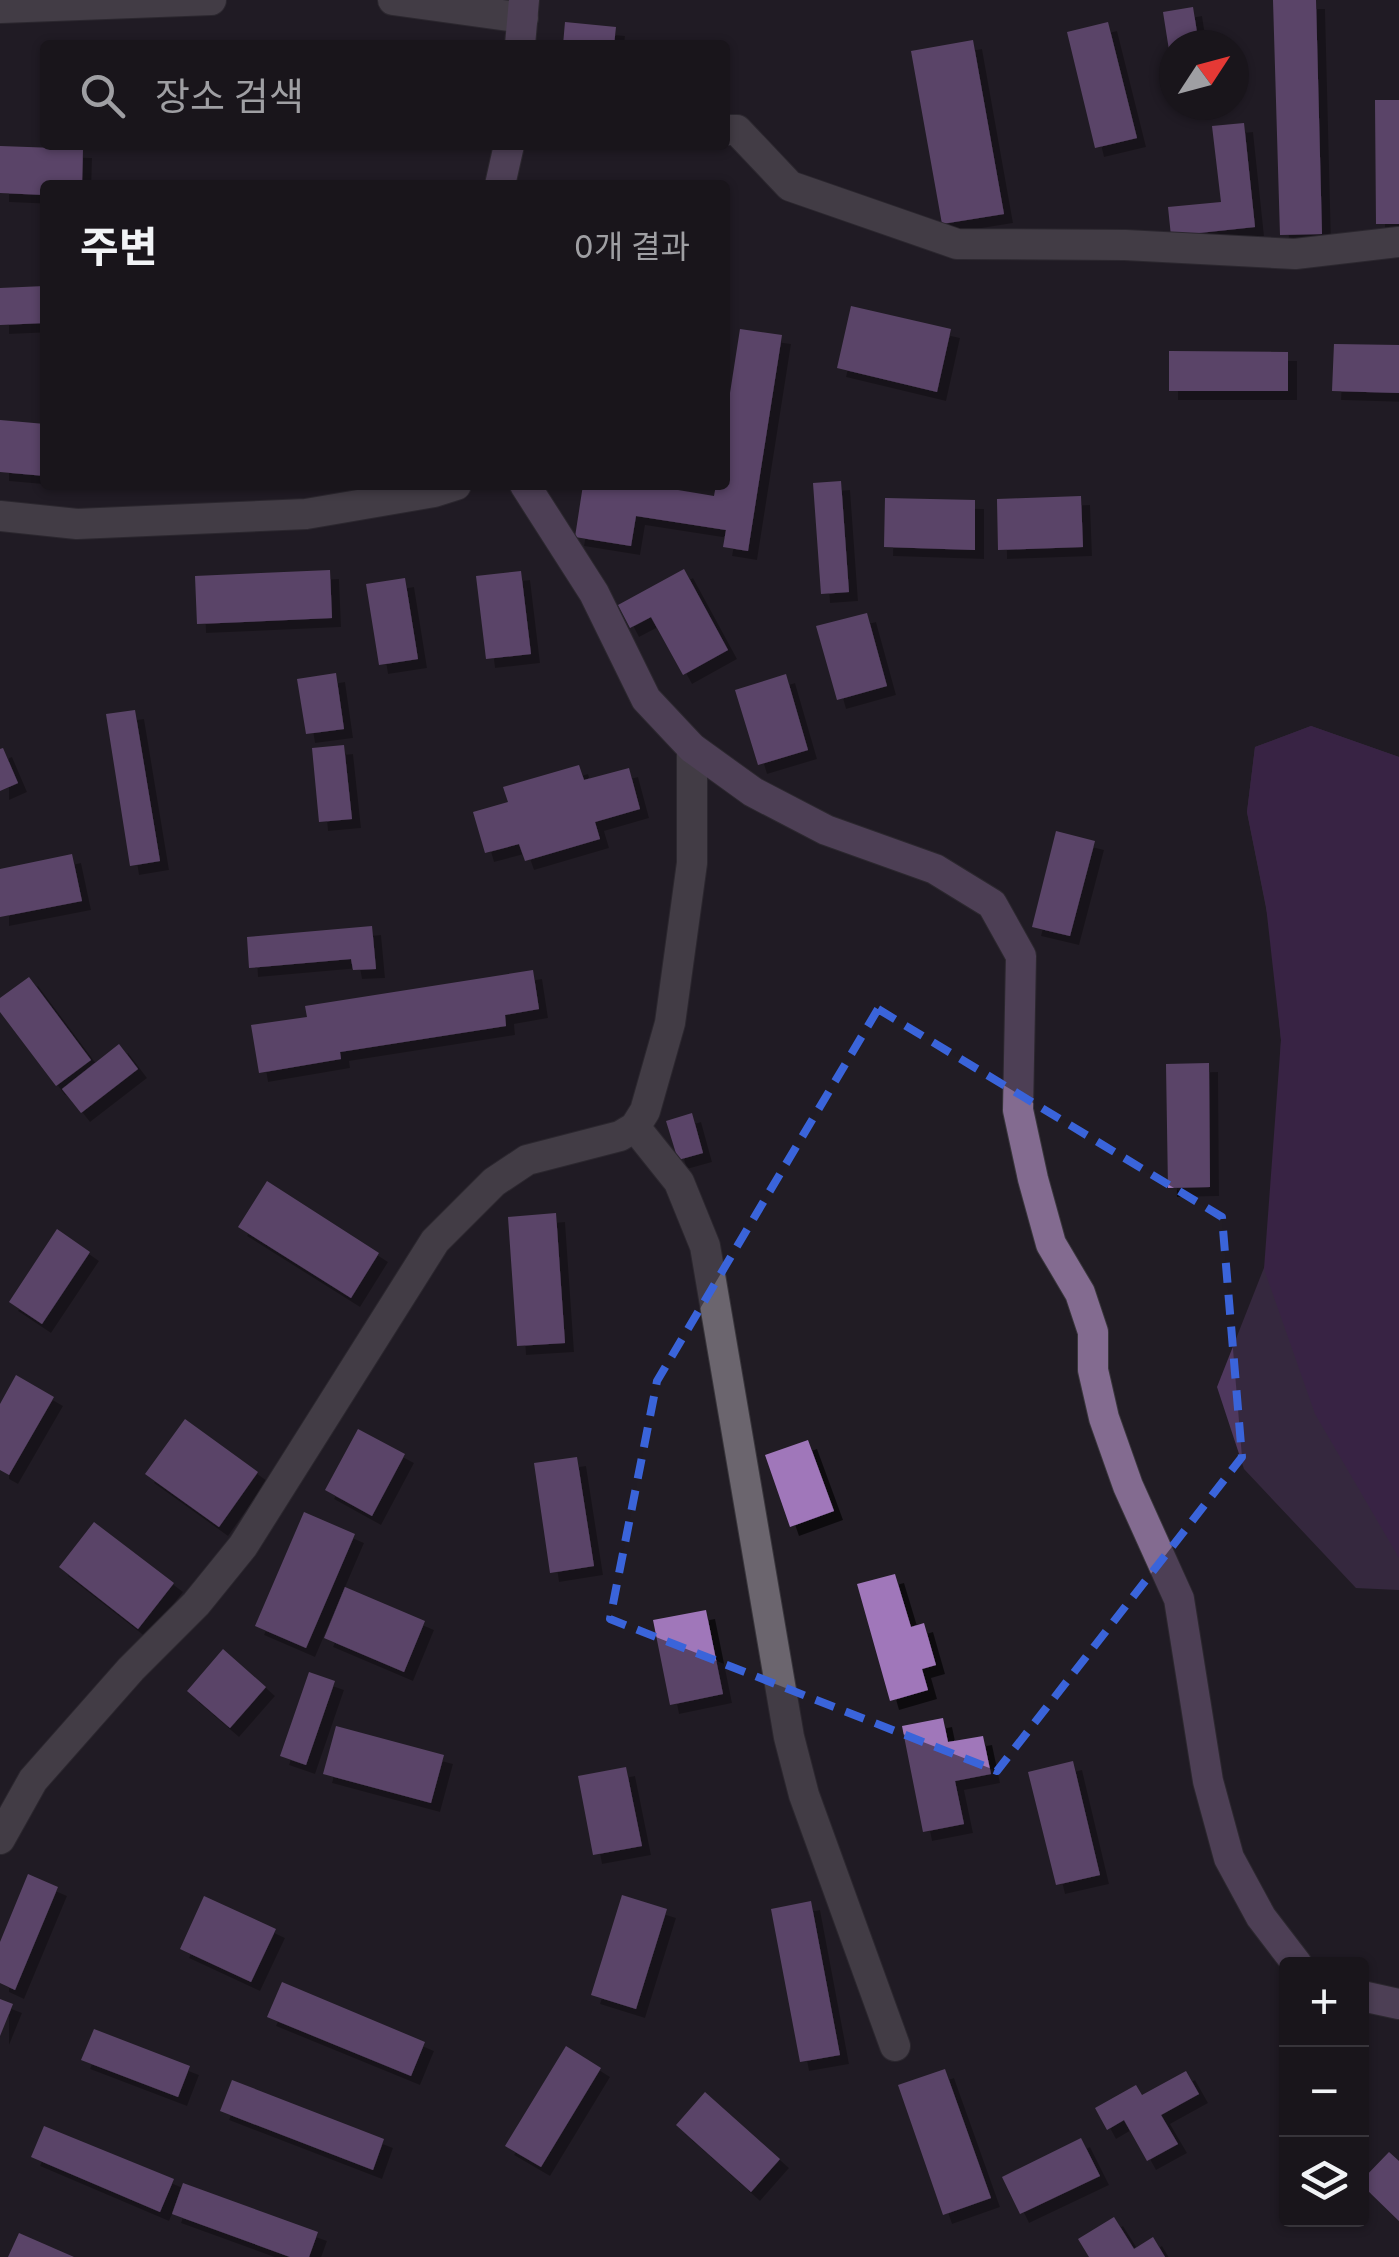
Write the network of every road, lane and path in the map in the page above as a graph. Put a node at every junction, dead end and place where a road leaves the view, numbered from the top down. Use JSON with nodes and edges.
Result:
{"nodes":[{"id":1,"x":211,"y":0,"type":"edge"},
{"id":2,"x":393,"y":0,"type":"edge"},
{"id":3,"x":0,"y":8,"type":"edge"},
{"id":4,"x":522,"y":21,"type":"edge"},
{"id":5,"x":730,"y":130,"type":"edge"},
{"id":6,"x":508,"y":150,"type":"edge"},
{"id":7,"x":501,"y":180,"type":"edge"},
{"id":8,"x":1399,"y":242,"type":"edge"},
{"id":9,"x":440,"y":490,"type":"edge"},
{"id":10,"x":528,"y":490,"type":"edge"},
{"id":11,"x":0,"y":516,"type":"edge"},
{"id":12,"x":692,"y":748,"type":"junction"},
{"id":13,"x":636,"y":1127,"type":"junction"},
{"id":14,"x":0,"y":1839,"type":"edge"},
{"id":15,"x":1292,"y":1957,"type":"edge"},
{"id":16,"x":1369,"y":1998,"type":"edge"},
{"id":17,"x":1399,"y":2004,"type":"edge"},
{"id":18,"x":895,"y":2046,"type":"dead end"}],
"edges":[{"from":1,"to":3,"type":"street"},
{"from":2,"to":4,"type":"street"},
{"from":5,"to":8,"type":"street"},
{"from":6,"to":7,"type":"street"},
{"from":9,"to":11,"type":"street"},
{"from":10,"to":12,"type":"street"},
{"from":12,"to":13,"type":"street"},
{"from":12,"to":15,"type":"street"},
{"from":13,"to":14,"type":"street"},
{"from":13,"to":18,"type":"street"},
{"from":16,"to":17,"type":"street"}]}
